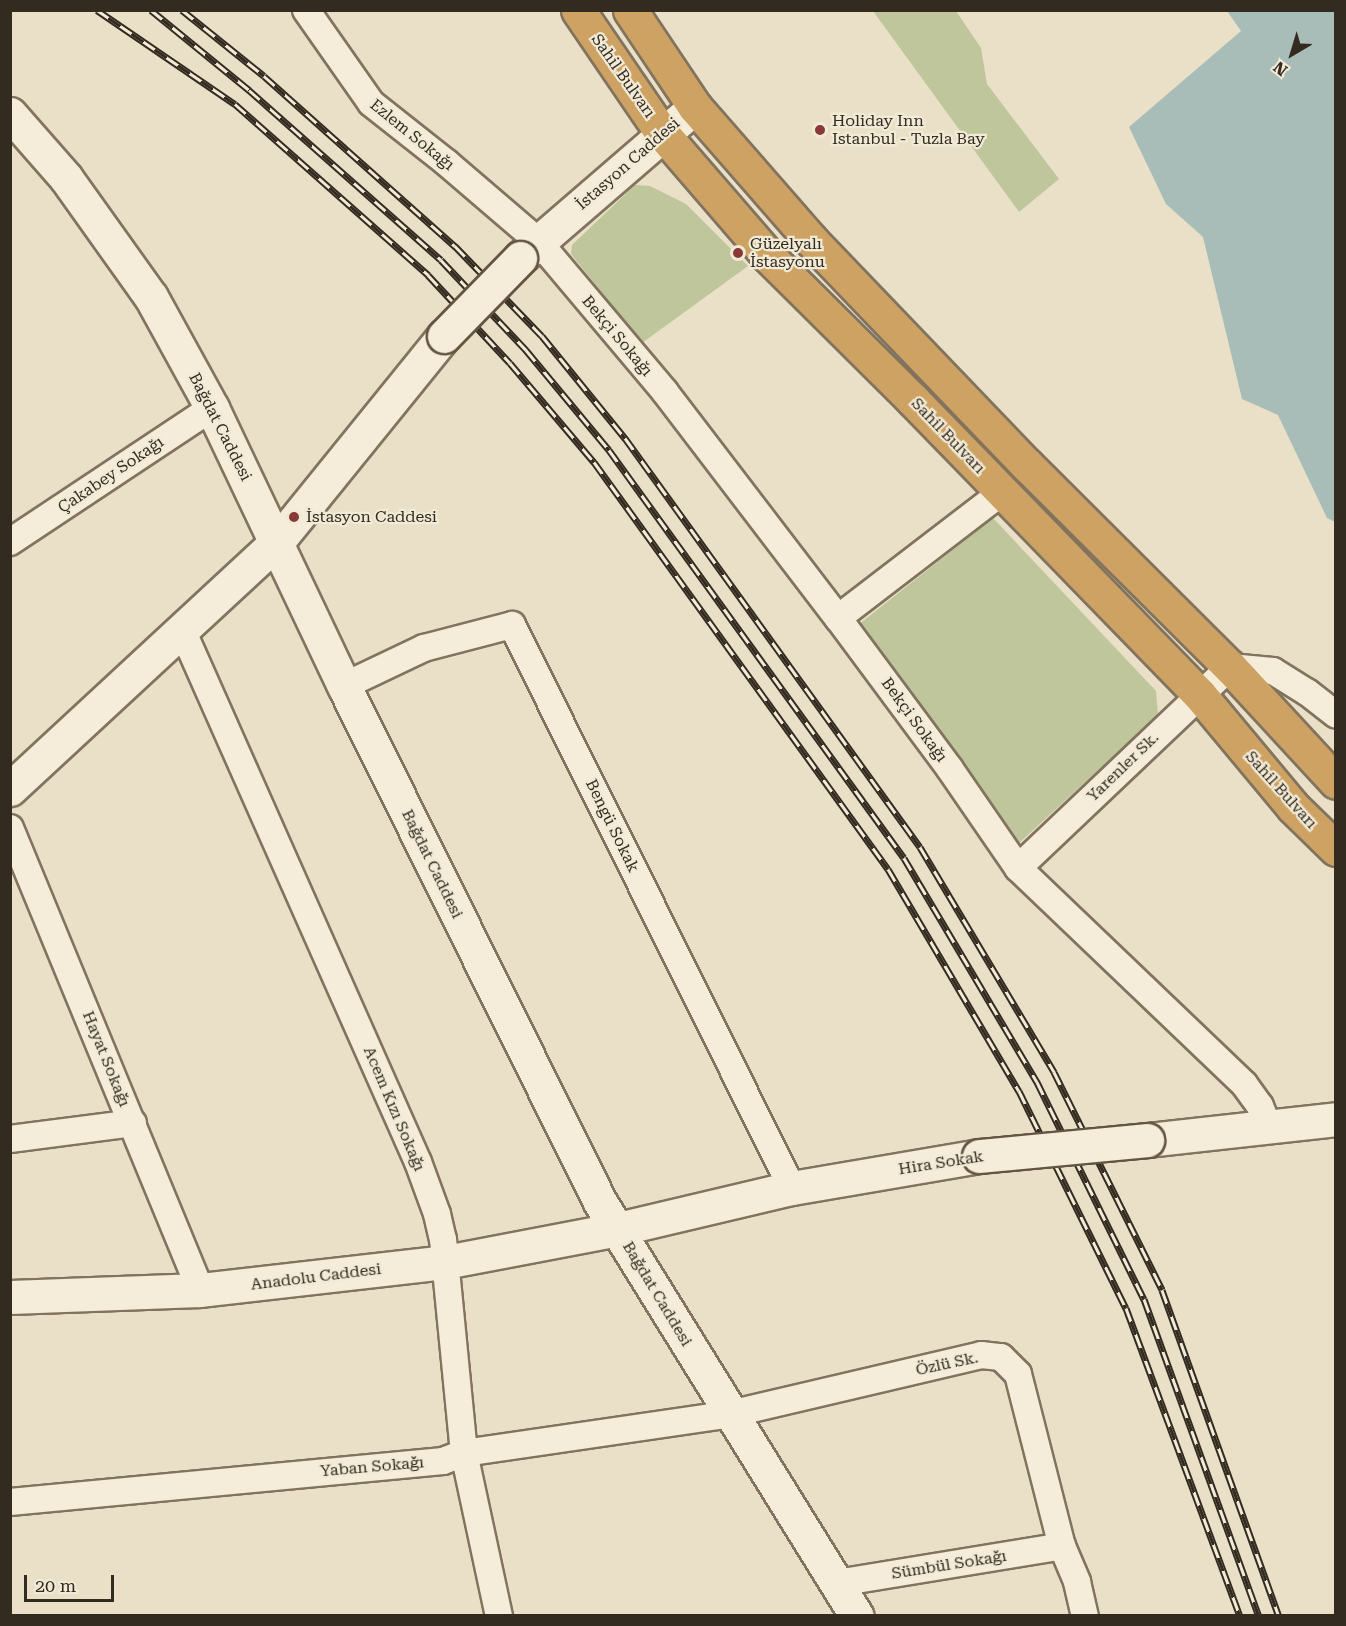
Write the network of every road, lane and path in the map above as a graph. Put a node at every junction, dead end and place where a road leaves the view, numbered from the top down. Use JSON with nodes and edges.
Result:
{"nodes":[{"id":1,"x":306,"y":10,"type":"edge"},
{"id":2,"x":578,"y":10,"type":"edge"},
{"id":3,"x":630,"y":10,"type":"edge"},
{"id":4,"x":695,"y":107,"type":"junction"},
{"id":5,"x":10,"y":114,"type":"edge"},
{"id":6,"x":662,"y":133,"type":"junction"},
{"id":7,"x":529,"y":249,"type":"junction"},
{"id":8,"x":212,"y":408,"type":"junction"},
{"id":9,"x":1002,"y":492,"type":"junction"},
{"id":10,"x":10,"y":542,"type":"edge"},
{"id":11,"x":277,"y":542,"type":"junction"},
{"id":12,"x":838,"y":618,"type":"junction"},
{"id":13,"x":183,"y":632,"type":"junction"},
{"id":14,"x":1230,"y":667,"type":"junction"},
{"id":15,"x":344,"y":686,"type":"junction"},
{"id":16,"x":1198,"y":694,"type":"junction"},
{"id":17,"x":1335,"y":715,"type":"edge"},
{"id":18,"x":1335,"y":782,"type":"edge"},
{"id":19,"x":10,"y":789,"type":"edge"},
{"id":20,"x":10,"y":828,"type":"edge"},
{"id":21,"x":1335,"y":849,"type":"edge"},
{"id":22,"x":1018,"y":868,"type":"junction"},
{"id":23,"x":1335,"y":1119,"type":"edge"},
{"id":24,"x":133,"y":1123,"type":"junction"},
{"id":25,"x":1268,"y":1126,"type":"junction"},
{"id":26,"x":10,"y":1139,"type":"edge"},
{"id":27,"x":792,"y":1188,"type":"junction"},
{"id":28,"x":618,"y":1229,"type":"junction"},
{"id":29,"x":445,"y":1262,"type":"junction"},
{"id":30,"x":200,"y":1290,"type":"junction"},
{"id":31,"x":10,"y":1297,"type":"edge"},
{"id":32,"x":730,"y":1414,"type":"junction"},
{"id":33,"x":464,"y":1453,"type":"junction"},
{"id":34,"x":10,"y":1502,"type":"edge"},
{"id":35,"x":1062,"y":1546,"type":"junction"},
{"id":36,"x":837,"y":1583,"type":"junction"},
{"id":37,"x":499,"y":1616,"type":"edge"},
{"id":38,"x":857,"y":1616,"type":"edge"},
{"id":39,"x":1085,"y":1616,"type":"edge"}],
"edges":[{"from":1,"to":7,"type":"street","name":"Ezlem Sokağı"},
{"from":2,"to":6,"type":"highway","name":"Sahil Bulvarı"},
{"from":3,"to":4,"type":"highway"},
{"from":4,"to":6,"type":"street","name":"İstasyon Caddesi"},
{"from":4,"to":14,"type":"highway"},
{"from":5,"to":8,"type":"street","name":"Bağdat Caddesi"},
{"from":6,"to":7,"type":"street","name":"İstasyon Caddesi"},
{"from":6,"to":9,"type":"highway","name":"Sahil Bulvarı"},
{"from":7,"to":11,"type":"street","name":"İstasyon Caddesi","bridge":true},
{"from":7,"to":12,"type":"street","name":"Bekçi Sokağı"},
{"from":8,"to":10,"type":"street","name":"Çakabey Sokağı"},
{"from":8,"to":11,"type":"street","name":"Bağdat Caddesi"},
{"from":9,"to":12,"type":"street"},
{"from":9,"to":16,"type":"highway","name":"Sahil Bulvarı"},
{"from":11,"to":13,"type":"street","name":"İstasyon Caddesi"},
{"from":11,"to":15,"type":"street","name":"Bağdat Caddesi"},
{"from":12,"to":22,"type":"street","name":"Bekçi Sokağı"},
{"from":13,"to":19,"type":"street","name":"İstasyon Caddesi"},
{"from":13,"to":29,"type":"street","name":"Acem Kızı Sokağı"},
{"from":14,"to":16,"type":"street","name":"Yarenler Sk."},
{"from":14,"to":17,"type":"street"},
{"from":14,"to":18,"type":"highway"},
{"from":15,"to":27,"type":"street","name":"Bengü Sokak"},
{"from":15,"to":28,"type":"street","name":"Bağdat Caddesi"},
{"from":16,"to":21,"type":"highway","name":"Sahil Bulvarı"},
{"from":16,"to":22,"type":"street","name":"Yarenler Sk."},
{"from":20,"to":24,"type":"street","name":"Hayat Sokağı"},
{"from":22,"to":25,"type":"street","name":"Bekçi Sokağı"},
{"from":23,"to":25,"type":"street"},
{"from":24,"to":26,"type":"street"},
{"from":24,"to":30,"type":"street","name":"Hayat Sokağı"},
{"from":25,"to":27,"type":"street","name":"Hira Sokak","bridge":true},
{"from":27,"to":28,"type":"street","name":"Hira Sokak"},
{"from":28,"to":29,"type":"street","name":"Anadolu Caddesi"},
{"from":28,"to":32,"type":"street","name":"Bağdat Caddesi"},
{"from":29,"to":30,"type":"street","name":"Anadolu Caddesi"},
{"from":29,"to":33,"type":"street","name":"Acem Kızı Sokağı"},
{"from":30,"to":31,"type":"street","name":"Anadolu Caddesi"},
{"from":32,"to":33,"type":"street","name":"Yaban Sokağı"},
{"from":32,"to":35,"type":"street","name":"Özlü Sk."},
{"from":32,"to":36,"type":"street","name":"Bağdat Caddesi"},
{"from":33,"to":34,"type":"street","name":"Yaban Sokağı"},
{"from":33,"to":37,"type":"street","name":"Acem Kızı Sokağı"},
{"from":35,"to":36,"type":"street","name":"Sümbül Sokağı"},
{"from":35,"to":39,"type":"street","name":"Özlü Sk."},
{"from":36,"to":38,"type":"street","name":"Bağdat Caddesi"}]}
